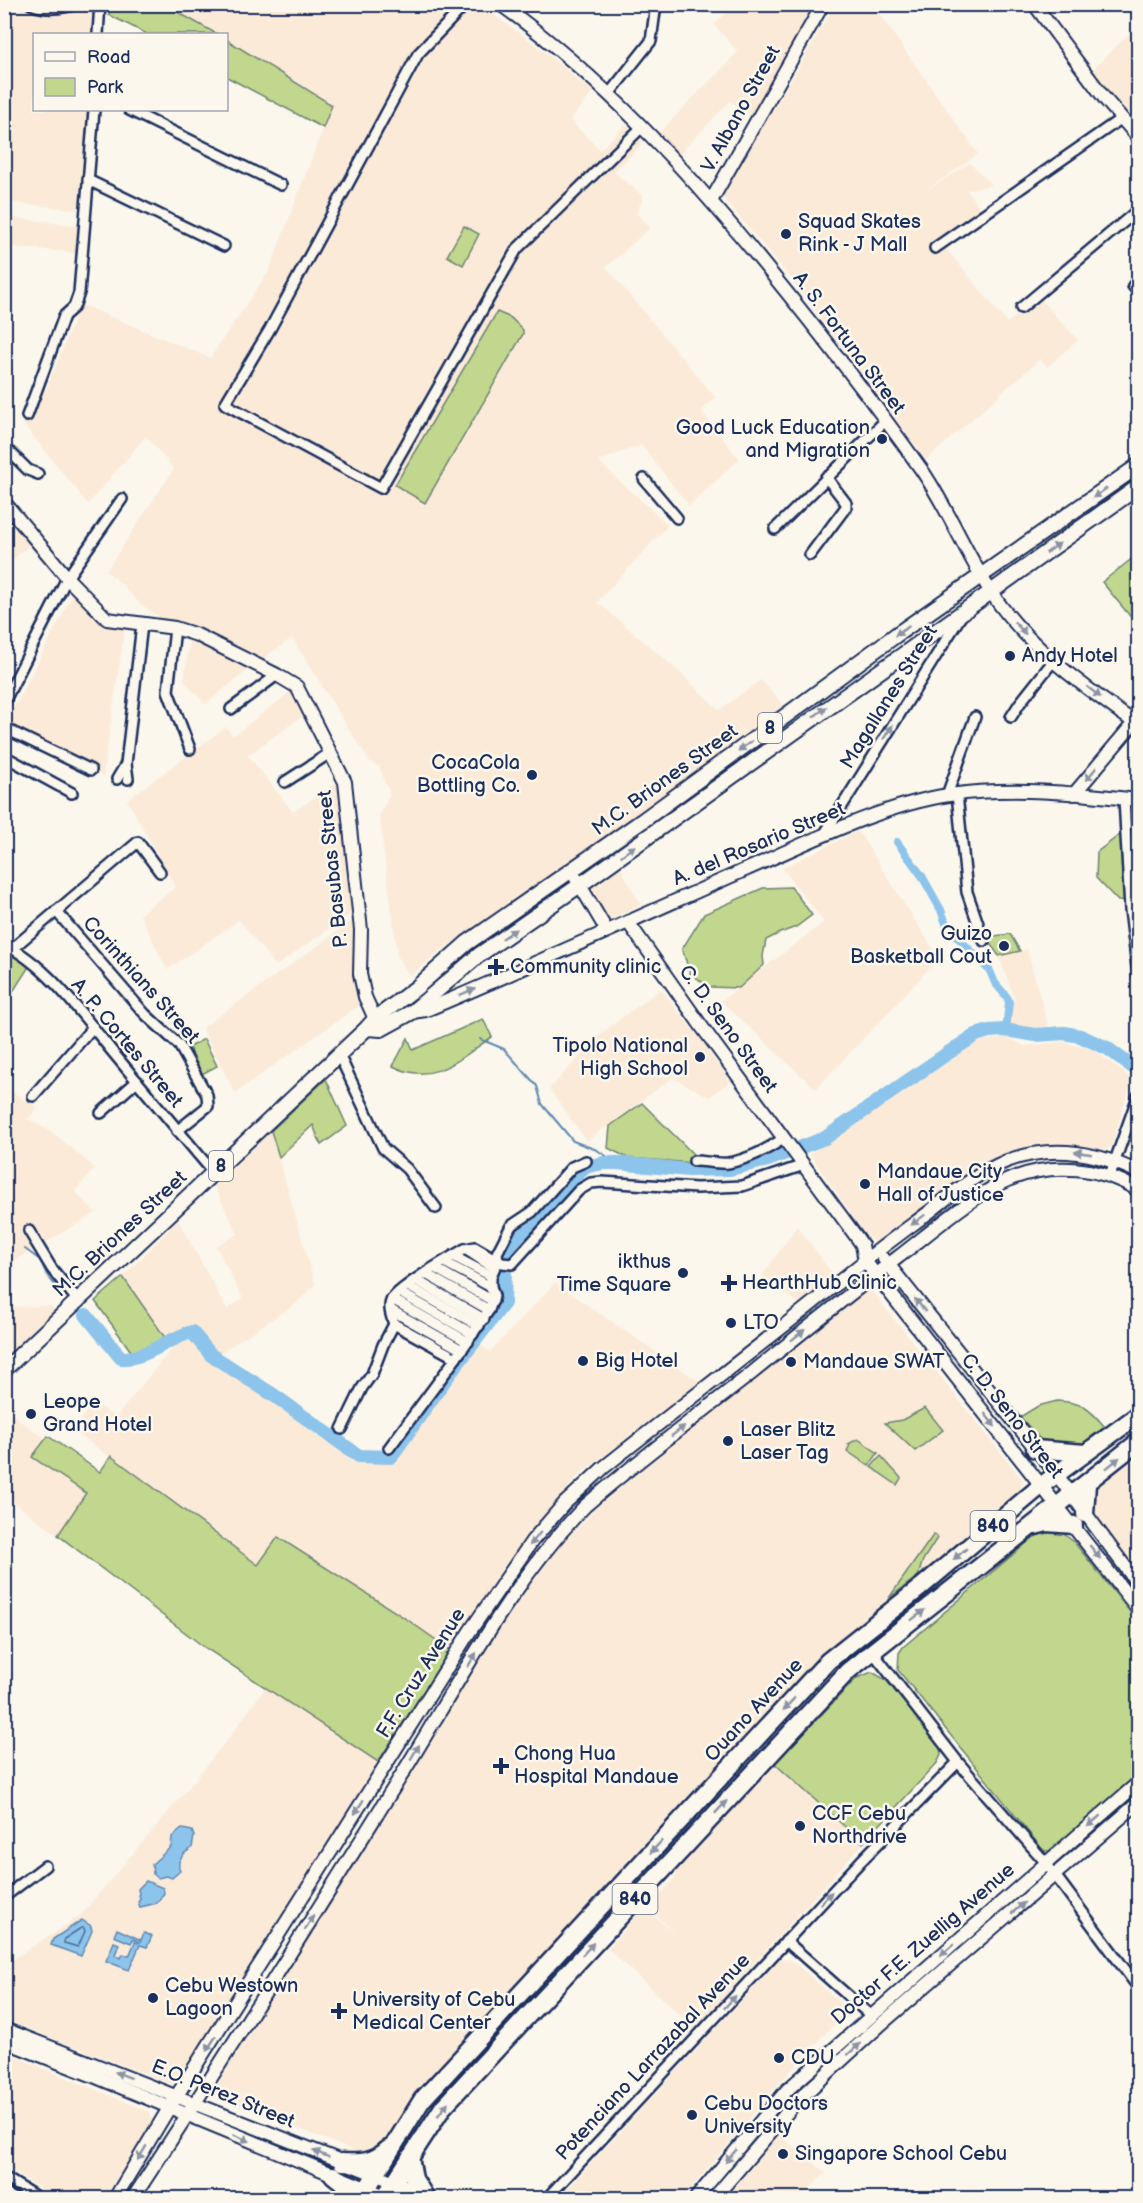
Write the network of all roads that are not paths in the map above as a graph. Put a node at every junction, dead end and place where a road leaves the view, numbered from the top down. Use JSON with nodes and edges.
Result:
{"nodes":[{"id":1,"x":32,"y":4,"type":"edge"},
{"id":2,"x":78,"y":4,"type":"edge"},
{"id":3,"x":100,"y":4,"type":"edge"},
{"id":4,"x":500,"y":4,"type":"edge"},
{"id":5,"x":656,"y":4,"type":"edge"},
{"id":6,"x":823,"y":4,"type":"edge"},
{"id":7,"x":1034,"y":4,"type":"edge"},
{"id":8,"x":465,"y":5,"type":"edge"},
{"id":9,"x":98,"y":33,"type":"edge"},
{"id":10,"x":609,"y":94,"type":"junction"},
{"id":11,"x":94,"y":111,"type":"edge"},
{"id":12,"x":131,"y":111,"type":"edge"},
{"id":13,"x":1122,"y":118,"type":"junction"},
{"id":14,"x":642,"y":127,"type":"junction"},
{"id":15,"x":1138,"y":137,"type":"edge"},
{"id":16,"x":88,"y":180,"type":"junction"},
{"id":17,"x":281,"y":185,"type":"dead end"},
{"id":18,"x":711,"y":201,"type":"junction"},
{"id":19,"x":1138,"y":210,"type":"edge"},
{"id":20,"x":224,"y":246,"type":"dead end"},
{"id":21,"x":935,"y":248,"type":"dead end"},
{"id":22,"x":1138,"y":280,"type":"edge"},
{"id":23,"x":1138,"y":292,"type":"edge"},
{"id":24,"x":1021,"y":308,"type":"dead end"},
{"id":25,"x":27,"y":416,"type":"dead end"},
{"id":26,"x":885,"y":421,"type":"junction"},
{"id":27,"x":4,"y":456,"type":"edge"},
{"id":28,"x":1138,"y":466,"type":"edge"},
{"id":29,"x":38,"y":474,"type":"dead end"},
{"id":30,"x":826,"y":477,"type":"junction"},
{"id":31,"x":644,"y":479,"type":"dead end"},
{"id":32,"x":1138,"y":487,"type":"edge"},
{"id":33,"x":122,"y":499,"type":"dead end"},
{"id":34,"x":4,"y":502,"type":"edge"},
{"id":35,"x":677,"y":518,"type":"dead end"},
{"id":36,"x":775,"y":529,"type":"dead end"},
{"id":37,"x":810,"y":555,"type":"dead end"},
{"id":38,"x":983,"y":576,"type":"junction"},
{"id":39,"x":68,"y":578,"type":"junction"},
{"id":40,"x":991,"y":591,"type":"junction"},
{"id":41,"x":966,"y":608,"type":"junction"},
{"id":42,"x":142,"y":624,"type":"junction"},
{"id":43,"x":175,"y":628,"type":"junction"},
{"id":44,"x":1054,"y":660,"type":"junction"},
{"id":45,"x":277,"y":675,"type":"junction"},
{"id":46,"x":4,"y":702,"type":"edge"},
{"id":47,"x":231,"y":709,"type":"dead end"},
{"id":48,"x":975,"y":717,"type":"dead end"},
{"id":49,"x":1011,"y":717,"type":"dead end"},
{"id":50,"x":1137,"y":722,"type":"edge"},
{"id":51,"x":4,"y":728,"type":"edge"},
{"id":52,"x":190,"y":749,"type":"dead end"},
{"id":53,"x":330,"y":753,"type":"junction"},
{"id":54,"x":4,"y":756,"type":"edge"},
{"id":55,"x":126,"y":764,"type":"junction"},
{"id":56,"x":91,"y":770,"type":"dead end"},
{"id":57,"x":117,"y":779,"type":"dead end"},
{"id":58,"x":128,"y":779,"type":"dead end"},
{"id":59,"x":285,"y":782,"type":"dead end"},
{"id":60,"x":72,"y":793,"type":"dead end"},
{"id":61,"x":1074,"y":794,"type":"junction"},
{"id":62,"x":952,"y":795,"type":"junction"},
{"id":63,"x":1124,"y":798,"type":"junction"},
{"id":64,"x":1138,"y":800,"type":"edge"},
{"id":65,"x":824,"y":835,"type":"junction"},
{"id":66,"x":571,"y":870,"type":"junction"},
{"id":67,"x":160,"y":872,"type":"dead end"},
{"id":68,"x":580,"y":885,"type":"junction"},
{"id":69,"x":56,"y":912,"type":"junction"},
{"id":70,"x":628,"y":922,"type":"junction"},
{"id":71,"x":607,"y":931,"type":"junction"},
{"id":72,"x":984,"y":941,"type":"dead end"},
{"id":73,"x":9,"y":946,"type":"edge"},
{"id":74,"x":1138,"y":975,"type":"edge"},
{"id":75,"x":412,"y":1012,"type":"junction"},
{"id":76,"x":371,"y":1023,"type":"junction"},
{"id":77,"x":93,"y":1027,"type":"junction"},
{"id":78,"x":339,"y":1054,"type":"junction"},
{"id":79,"x":137,"y":1081,"type":"junction"},
{"id":80,"x":33,"y":1096,"type":"dead end"},
{"id":81,"x":1138,"y":1096,"type":"edge"},
{"id":82,"x":101,"y":1113,"type":"dead end"},
{"id":83,"x":177,"y":1131,"type":"junction"},
{"id":84,"x":786,"y":1141,"type":"junction"},
{"id":85,"x":586,"y":1161,"type":"dead end"},
{"id":86,"x":694,"y":1161,"type":"dead end"},
{"id":87,"x":1116,"y":1161,"type":"junction"},
{"id":88,"x":802,"y":1162,"type":"junction"},
{"id":89,"x":1138,"y":1172,"type":"edge"},
{"id":90,"x":214,"y":1173,"type":"junction"},
{"id":91,"x":1110,"y":1175,"type":"junction"},
{"id":92,"x":1138,"y":1190,"type":"edge"},
{"id":93,"x":436,"y":1208,"type":"dead end"},
{"id":94,"x":29,"y":1231,"type":"dead end"},
{"id":95,"x":862,"y":1245,"type":"junction"},
{"id":96,"x":877,"y":1251,"type":"junction"},
{"id":97,"x":453,"y":1256,"type":"junction"},
{"id":98,"x":865,"y":1261,"type":"junction"},
{"id":99,"x":444,"y":1262,"type":"junction"},
{"id":100,"x":888,"y":1264,"type":"junction"},
{"id":101,"x":499,"y":1266,"type":"junction"},
{"id":102,"x":435,"y":1268,"type":"junction"},
{"id":103,"x":426,"y":1274,"type":"junction"},
{"id":104,"x":875,"y":1274,"type":"junction"},
{"id":105,"x":412,"y":1283,"type":"junction"},
{"id":106,"x":491,"y":1287,"type":"junction"},
{"id":107,"x":395,"y":1295,"type":"junction"},
{"id":108,"x":78,"y":1301,"type":"junction"},
{"id":109,"x":491,"y":1305,"type":"junction"},
{"id":110,"x":391,"y":1310,"type":"junction"},
{"id":111,"x":440,"y":1315,"type":"junction"},
{"id":112,"x":394,"y":1324,"type":"junction"},
{"id":113,"x":470,"y":1338,"type":"junction"},
{"id":114,"x":952,"y":1345,"type":"junction"},
{"id":115,"x":939,"y":1354,"type":"junction"},
{"id":116,"x":4,"y":1370,"type":"edge"},
{"id":117,"x":1138,"y":1415,"type":"edge"},
{"id":118,"x":342,"y":1429,"type":"dead end"},
{"id":119,"x":1138,"y":1442,"type":"edge"},
{"id":120,"x":389,"y":1448,"type":"dead end"},
{"id":121,"x":1035,"y":1449,"type":"junction"},
{"id":122,"x":1085,"y":1453,"type":"junction"},
{"id":123,"x":1057,"y":1475,"type":"junction"},
{"id":124,"x":1087,"y":1484,"type":"junction"},
{"id":125,"x":1042,"y":1485,"type":"junction"},
{"id":126,"x":1065,"y":1501,"type":"junction"},
{"id":127,"x":1079,"y":1519,"type":"junction"},
{"id":128,"x":1032,"y":1527,"type":"junction"},
{"id":129,"x":1138,"y":1584,"type":"edge"},
{"id":130,"x":1138,"y":1609,"type":"edge"},
{"id":131,"x":872,"y":1651,"type":"junction"},
{"id":132,"x":958,"y":1762,"type":"junction"},
{"id":133,"x":1138,"y":1783,"type":"edge"},
{"id":134,"x":1138,"y":1803,"type":"edge"},
{"id":135,"x":1046,"y":1863,"type":"junction"},
{"id":136,"x":45,"y":1866,"type":"dead end"},
{"id":137,"x":1055,"y":1876,"type":"junction"},
{"id":138,"x":4,"y":1897,"type":"edge"},
{"id":139,"x":786,"y":1941,"type":"junction"},
{"id":140,"x":556,"y":1955,"type":"junction"},
{"id":141,"x":572,"y":1967,"type":"junction"},
{"id":142,"x":1138,"y":1987,"type":"edge"},
{"id":143,"x":871,"y":2016,"type":"junction"},
{"id":144,"x":4,"y":2029,"type":"edge"},
{"id":145,"x":12,"y":2040,"type":"edge"},
{"id":146,"x":177,"y":2096,"type":"junction"},
{"id":147,"x":196,"y":2103,"type":"junction"},
{"id":148,"x":169,"y":2108,"type":"junction"},
{"id":149,"x":188,"y":2115,"type":"junction"},
{"id":150,"x":399,"y":2138,"type":"junction"},
{"id":151,"x":410,"y":2157,"type":"junction"},
{"id":152,"x":338,"y":2168,"type":"junction"},
{"id":153,"x":4,"y":2177,"type":"edge"},
{"id":154,"x":368,"y":2188,"type":"edge"},
{"id":155,"x":4,"y":2193,"type":"edge"},
{"id":156,"x":389,"y":2194,"type":"edge"},
{"id":157,"x":426,"y":2198,"type":"edge"},
{"id":158,"x":13,"y":2199,"type":"edge"},
{"id":159,"x":38,"y":2199,"type":"edge"},
{"id":160,"x":115,"y":2199,"type":"edge"},
{"id":161,"x":133,"y":2199,"type":"edge"},
{"id":162,"x":352,"y":2199,"type":"edge"},
{"id":163,"x":547,"y":2199,"type":"edge"},
{"id":164,"x":696,"y":2199,"type":"edge"},
{"id":165,"x":714,"y":2199,"type":"edge"}],
"edges":[{"from":1,"to":2,"type":"street"},
{"from":3,"to":9,"type":"street"},
{"from":4,"to":10,"type":"street","name":"A. S. Fortuna Street"},
{"from":5,"to":10,"type":"street"},
{"from":6,"to":18,"type":"street","name":"V. Albano Street"},
{"from":7,"to":13,"type":"street"},
{"from":8,"to":14,"type":"street"},
{"from":10,"to":14,"type":"street","name":"A. S. Fortuna Street"},
{"from":11,"to":16,"type":"street"},
{"from":12,"to":17,"type":"street"},
{"from":13,"to":15,"type":"street"},
{"from":13,"to":21,"type":"street"},
{"from":14,"to":18,"type":"street","name":"A. S. Fortuna Street"},
{"from":16,"to":20,"type":"street"},
{"from":16,"to":25,"type":"street"},
{"from":18,"to":26,"type":"street","name":"A. S. Fortuna Street"},
{"from":19,"to":24,"type":"street"},
{"from":22,"to":23,"type":"street"},
{"from":26,"to":30,"type":"street"},
{"from":26,"to":38,"type":"street","name":"A. S. Fortuna Street"},
{"from":27,"to":29,"type":"street"},
{"from":28,"to":38,"type":"main road","name":"M.C. Briones Street","number":"8","one_way":true},
{"from":30,"to":36,"type":"street"},
{"from":30,"to":37,"type":"street"},
{"from":31,"to":35,"type":"street"},
{"from":40,"to":32,"type":"main road","name":"M.C. Briones Street","number":"8","one_way":true},
{"from":33,"to":39,"type":"street"},
{"from":34,"to":39,"type":"street","name":"P. Basubas Street"},
{"from":38,"to":40,"type":"street","name":"A. S. Fortuna Street"},
{"from":38,"to":66,"type":"main road","name":"M.C. Briones Street","number":"8","one_way":true},
{"from":39,"to":42,"type":"street","name":"P. Basubas Street"},
{"from":39,"to":46,"type":"street"},
{"from":40,"to":41,"type":"main road","name":"M.C. Briones Street","number":"8"},
{"from":40,"to":44,"type":"street","name":"A. S. Fortuna Street","one_way":true},
{"from":65,"to":41,"type":"street","name":"Magallanes Street","one_way":true},
{"from":68,"to":41,"type":"main road","name":"M.C. Briones Street","number":"8","one_way":true},
{"from":42,"to":43,"type":"street","name":"P. Basubas Street"},
{"from":42,"to":55,"type":"street"},
{"from":43,"to":45,"type":"street","name":"P. Basubas Street"},
{"from":43,"to":52,"type":"street"},
{"from":44,"to":49,"type":"street"},
{"from":44,"to":50,"type":"street","name":"A. S. Fortuna Street","one_way":true},
{"from":45,"to":47,"type":"street"},
{"from":45,"to":53,"type":"street","name":"P. Basubas Street"},
{"from":48,"to":62,"type":"street"},
{"from":50,"to":61,"type":"street","one_way":true},
{"from":51,"to":56,"type":"street"},
{"from":53,"to":59,"type":"street"},
{"from":53,"to":76,"type":"street","name":"P. Basubas Street"},
{"from":54,"to":60,"type":"street"},
{"from":55,"to":57,"type":"street"},
{"from":55,"to":58,"type":"street"},
{"from":61,"to":62,"type":"street","name":"A. del Rosario Street"},
{"from":61,"to":63,"type":"street","name":"A. del Rosario Street"},
{"from":62,"to":65,"type":"street","name":"A. del Rosario Street"},
{"from":62,"to":72,"type":"street"},
{"from":63,"to":64,"type":"street","name":"A. del Rosario Street"},
{"from":63,"to":74,"type":"street"},
{"from":65,"to":70,"type":"street","name":"A. del Rosario Street"},
{"from":66,"to":68,"type":"street"},
{"from":66,"to":76,"type":"main road","name":"M.C. Briones Street","number":"8"},
{"from":67,"to":69,"type":"street"},
{"from":68,"to":71,"type":"street"},
{"from":75,"to":68,"type":"main road","name":"M.C. Briones Street","number":"8","one_way":true},
{"from":69,"to":73,"type":"street"},
{"from":69,"to":83,"type":"street","name":"Corinthians Street"},
{"from":70,"to":71,"type":"street","name":"A. del Rosario Street"},
{"from":70,"to":84,"type":"street","name":"C. D. Seno Street"},
{"from":75,"to":71,"type":"street","name":"A. del Rosario Street","one_way":true},
{"from":73,"to":77,"type":"street","name":"A. P. Cortes Street"},
{"from":75,"to":76,"type":"main road","name":"M.C. Briones Street","number":"8"},
{"from":76,"to":78,"type":"main road","name":"M.C. Briones Street","number":"8"},
{"from":77,"to":79,"type":"street","name":"A. P. Cortes Street"},
{"from":77,"to":80,"type":"street"},
{"from":78,"to":90,"type":"main road","name":"M.C. Briones Street","number":"8"},
{"from":78,"to":93,"type":"street"},
{"from":79,"to":82,"type":"street"},
{"from":79,"to":83,"type":"street","name":"A. P. Cortes Street"},
{"from":81,"to":87,"type":"street"},
{"from":83,"to":90,"type":"street","name":"A. P. Cortes Street"},
{"from":84,"to":86,"type":"street"},
{"from":84,"to":88,"type":"street","name":"C. D. Seno Street"},
{"from":85,"to":101,"type":"street"},
{"from":87,"to":89,"type":"street","name":"F.F. Cruz Avenue"},
{"from":87,"to":91,"type":"street"},
{"from":87,"to":96,"type":"street","name":"F.F. Cruz Avenue","one_way":true},
{"from":88,"to":95,"type":"street","name":"C. D. Seno Street"},
{"from":88,"to":101,"type":"street"},
{"from":90,"to":108,"type":"main road","name":"M.C. Briones Street","number":"8"},
{"from":91,"to":92,"type":"street","name":"F.F. Cruz Avenue"},
{"from":91,"to":100,"type":"street","name":"F.F. Cruz Avenue"},
{"from":94,"to":108,"type":"street"},
{"from":95,"to":96,"type":"street","name":"C. D. Seno Street"},
{"from":95,"to":98,"type":"street","name":"C. D. Seno Street"},
{"from":96,"to":98,"type":"street","name":"F.F. Cruz Avenue"},
{"from":96,"to":100,"type":"street","name":"C. D. Seno Street"},
{"from":97,"to":99,"type":"street"},
{"from":97,"to":101,"type":"street"},
{"from":97,"to":101,"type":"street"},
{"from":98,"to":104,"type":"street","name":"C. D. Seno Street"},
{"from":98,"to":146,"type":"street","name":"F.F. Cruz Avenue","one_way":true},
{"from":99,"to":102,"type":"street"},
{"from":99,"to":106,"type":"street"},
{"from":100,"to":104,"type":"street","name":"F.F. Cruz Avenue"},
{"from":114,"to":100,"type":"street","name":"C. D. Seno Street","one_way":true},
{"from":101,"to":106,"type":"street"},
{"from":102,"to":103,"type":"street"},
{"from":102,"to":109,"type":"street"},
{"from":103,"to":105,"type":"street"},
{"from":103,"to":111,"type":"street"},
{"from":104,"to":115,"type":"street","name":"C. D. Seno Street"},
{"from":147,"to":104,"type":"street","name":"F.F. Cruz Avenue","one_way":true},
{"from":105,"to":107,"type":"street"},
{"from":105,"to":111,"type":"street"},
{"from":106,"to":109,"type":"street"},
{"from":107,"to":110,"type":"street"},
{"from":107,"to":111,"type":"street"},
{"from":108,"to":116,"type":"main road","name":"M.C. Briones Street","number":"8"},
{"from":109,"to":111,"type":"street"},
{"from":109,"to":113,"type":"street"},
{"from":110,"to":111,"type":"street"},
{"from":110,"to":112,"type":"street"},
{"from":111,"to":112,"type":"street"},
{"from":111,"to":113,"type":"street"},
{"from":111,"to":113,"type":"street"},
{"from":111,"to":113,"type":"street"},
{"from":112,"to":118,"type":"street"},
{"from":113,"to":120,"type":"street"},
{"from":114,"to":115,"type":"street"},
{"from":114,"to":121,"type":"street","name":"C. D. Seno Street"},
{"from":115,"to":125,"type":"street","name":"C. D. Seno Street","one_way":true},
{"from":117,"to":122,"type":"highway","name":"Ouano Avenue","number":"840"},
{"from":124,"to":119,"type":"highway","number":"840","one_way":true},
{"from":121,"to":122,"type":"highway"},
{"from":121,"to":123,"type":"street","name":"C. D. Seno Street"},
{"from":122,"to":123,"type":"highway","name":"Ouano Avenue","number":"840"},
{"from":123,"to":125,"type":"highway","name":"Ouano Avenue","number":"840"},
{"from":123,"to":126,"type":"street","name":"C. D. Seno Street"},
{"from":124,"to":126,"type":"highway","number":"840"},
{"from":124,"to":127,"type":"highway"},
{"from":125,"to":126,"type":"street","name":"C. D. Seno Street"},
{"from":125,"to":140,"type":"highway","name":"Ouano Avenue","number":"840","one_way":true},
{"from":126,"to":127,"type":"street","name":"C. D. Seno Street"},
{"from":126,"to":128,"type":"highway","number":"840"},
{"from":127,"to":128,"type":"highway"},
{"from":127,"to":129,"type":"street","name":"C. D. Seno Street"},
{"from":127,"to":130,"type":"street","name":"C. D. Seno Street","one_way":true},
{"from":131,"to":128,"type":"highway","number":"840","one_way":true},
{"from":131,"to":132,"type":"street"},
{"from":141,"to":131,"type":"highway","number":"840","one_way":true},
{"from":132,"to":135,"type":"street"},
{"from":139,"to":132,"type":"street","name":"Potenciano Larrazabal Avenue","one_way":true},
{"from":133,"to":135,"type":"street","name":"Doctor F.E. Zuellig Avenue","one_way":true},
{"from":134,"to":137,"type":"street","name":"Doctor F.E. Zuellig Avenue"},
{"from":135,"to":137,"type":"street"},
{"from":135,"to":143,"type":"street","name":"Doctor F.E. Zuellig Avenue","one_way":true},
{"from":136,"to":138,"type":"street"},
{"from":137,"to":142,"type":"street"},
{"from":165,"to":137,"type":"street","name":"Doctor F.E. Zuellig Avenue","one_way":true},
{"from":139,"to":143,"type":"street"},
{"from":163,"to":139,"type":"street","name":"Potenciano Larrazabal Avenue","one_way":true},
{"from":140,"to":141,"type":"highway"},
{"from":140,"to":150,"type":"highway","name":"Ouano Avenue","number":"840"},
{"from":151,"to":141,"type":"highway","number":"840","one_way":true},
{"from":143,"to":164,"type":"street","name":"Doctor F.E. Zuellig Avenue","one_way":true},
{"from":144,"to":145,"type":"street","name":"E.O. Perez Street"},
{"from":146,"to":145,"type":"street","name":"E.O. Perez Street","one_way":true},
{"from":145,"to":148,"type":"street","name":"E.O. Perez Street"},
{"from":146,"to":147,"type":"street","name":"E.O. Perez Street"},
{"from":146,"to":148,"type":"street","name":"F.F. Cruz Avenue"},
{"from":147,"to":149,"type":"street","name":"F.F. Cruz Avenue"},
{"from":152,"to":147,"type":"street","name":"E.O. Perez Street","one_way":true},
{"from":148,"to":149,"type":"street","name":"E.O. Perez Street"},
{"from":148,"to":160,"type":"street","name":"F.F. Cruz Avenue","one_way":true},
{"from":149,"to":152,"type":"street","name":"E.O. Perez Street","one_way":true},
{"from":149,"to":161,"type":"street","name":"F.F. Cruz Avenue"},
{"from":150,"to":152,"type":"highway"},
{"from":150,"to":154,"type":"highway","name":"Ouano Avenue","number":"840"},
{"from":151,"to":156,"type":"highway","number":"840"},
{"from":151,"to":157,"type":"highway"},
{"from":152,"to":154,"type":"street","name":"E.O. Perez Street"},
{"from":152,"to":162,"type":"highway"},
{"from":153,"to":159,"type":"street"},
{"from":154,"to":156,"type":"street","name":"E.O. Perez Street"},
{"from":155,"to":158,"type":"street"},
{"from":156,"to":157,"type":"street","name":"E.O. Perez Street"}]}
